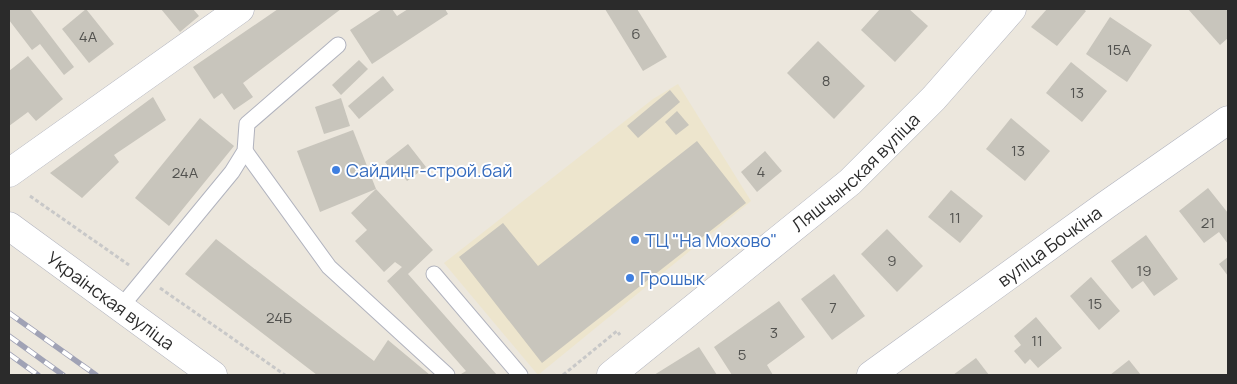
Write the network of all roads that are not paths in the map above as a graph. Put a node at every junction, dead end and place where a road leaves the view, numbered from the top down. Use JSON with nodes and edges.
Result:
{"nodes":[{"id":1,"x":240,"y":9,"type":"edge"},
{"id":2,"x":1012,"y":9,"type":"edge"},
{"id":3,"x":338,"y":45,"type":"dead end"},
{"id":4,"x":1228,"y":120,"type":"edge"},
{"id":5,"x":245,"y":151,"type":"junction"},
{"id":6,"x":9,"y":173,"type":"edge"},
{"id":7,"x":9,"y":226,"type":"edge"},
{"id":8,"x":434,"y":274,"type":"dead end"},
{"id":9,"x":120,"y":308,"type":"junction"},
{"id":10,"x":213,"y":375,"type":"edge"},
{"id":11,"x":447,"y":375,"type":"edge"},
{"id":12,"x":520,"y":375,"type":"edge"},
{"id":13,"x":611,"y":375,"type":"edge"},
{"id":14,"x":871,"y":375,"type":"edge"}],
"edges":[{"from":1,"to":6,"type":"street"},
{"from":2,"to":13,"type":"street","name":"Ляшчынская вуліца"},
{"from":3,"to":5,"type":"lane"},
{"from":4,"to":14,"type":"street","name":"вуліца Бочкіна"},
{"from":5,"to":9,"type":"lane"},
{"from":5,"to":11,"type":"lane"},
{"from":7,"to":9,"type":"street","name":"Украінская вуліца"},
{"from":8,"to":12,"type":"lane"},
{"from":9,"to":10,"type":"street","name":"Украінская вуліца"}]}
